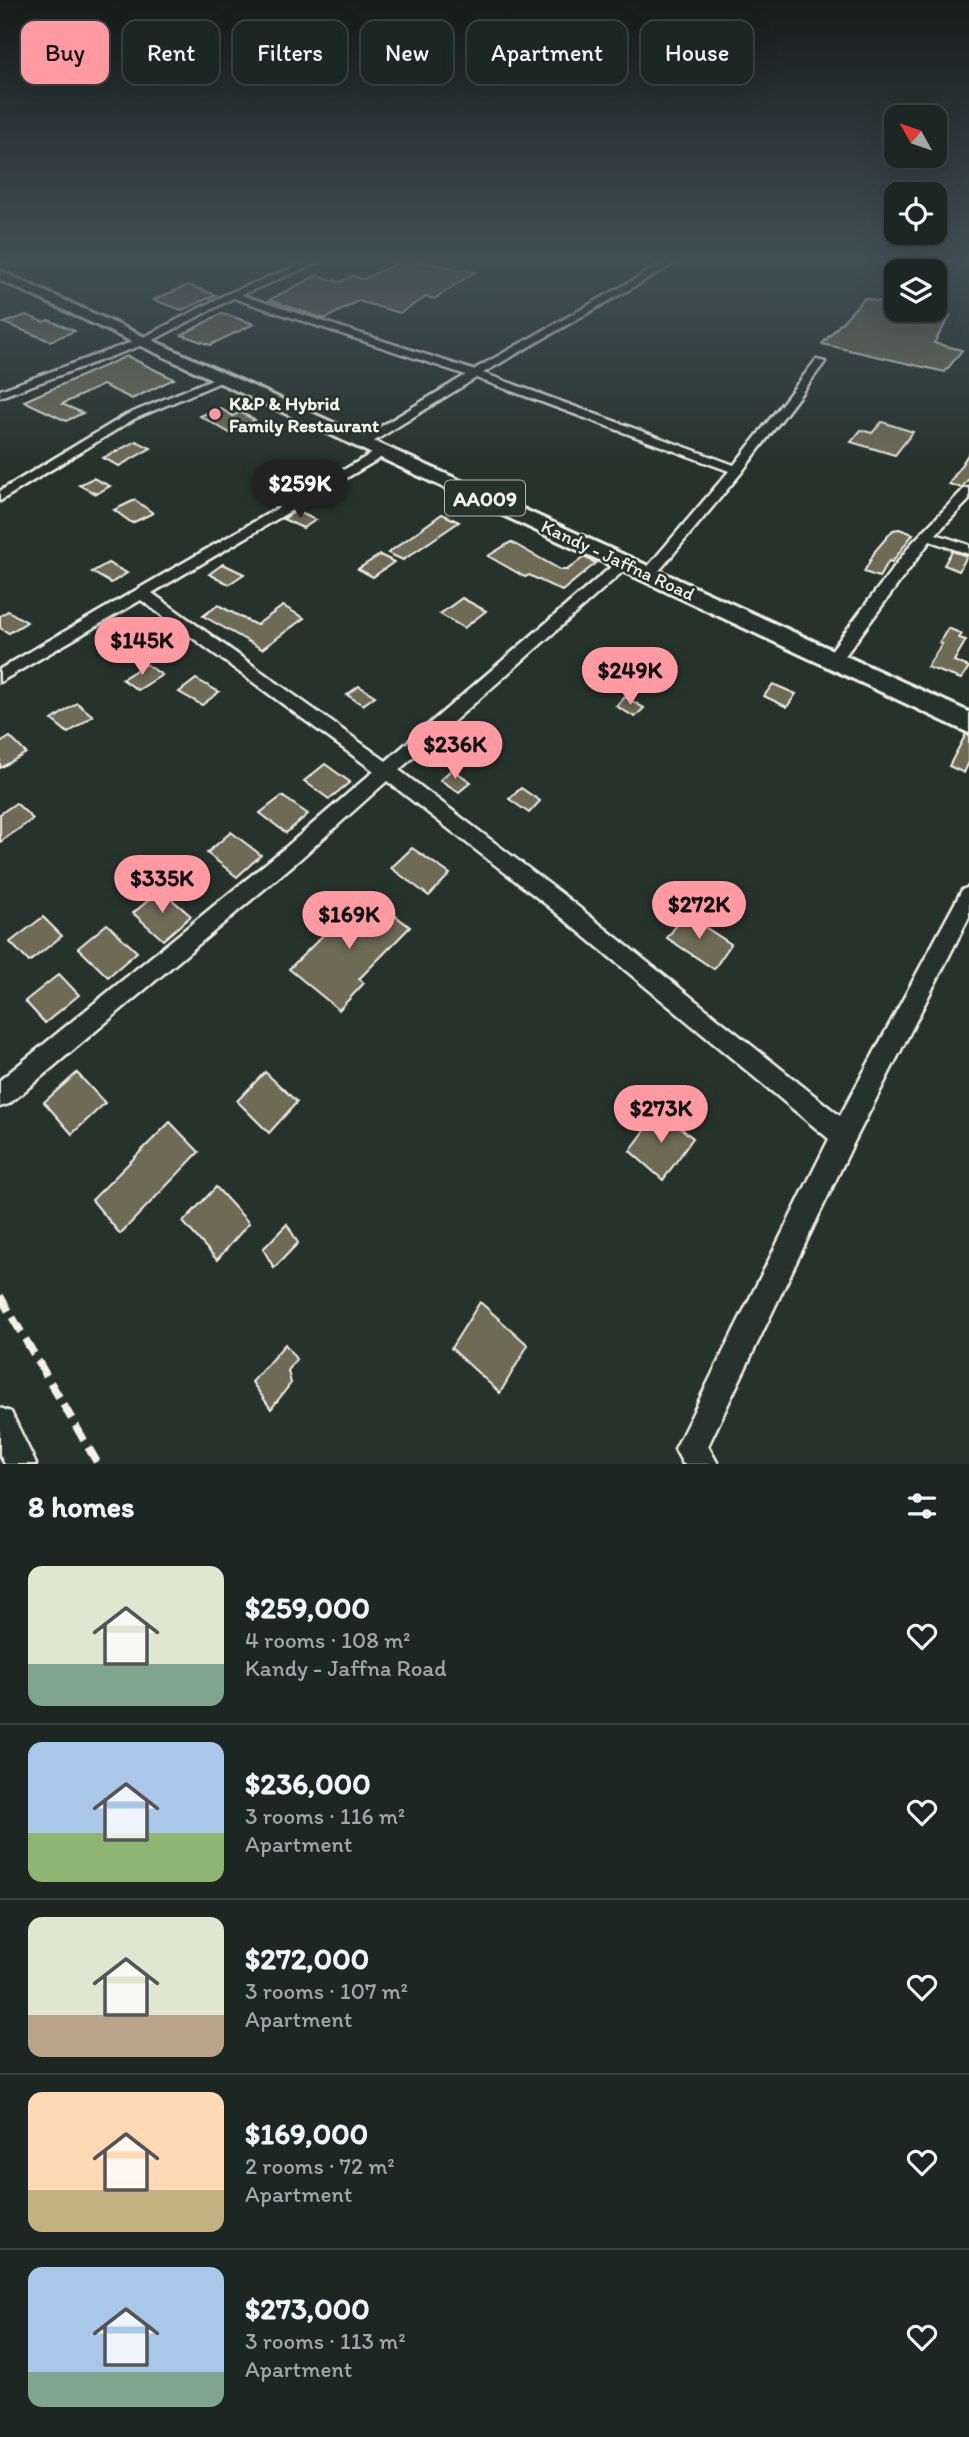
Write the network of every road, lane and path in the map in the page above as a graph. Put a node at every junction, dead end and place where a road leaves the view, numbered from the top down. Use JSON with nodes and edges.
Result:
{"nodes":[{"id":1,"x":114,"y":327,"type":"edge"},
{"id":2,"x":170,"y":327,"type":"edge"},
{"id":3,"x":331,"y":327,"type":"edge"},
{"id":4,"x":557,"y":327,"type":"edge"},
{"id":5,"x":144,"y":341,"type":"junction"},
{"id":6,"x":820,"y":362,"type":"dead end"},
{"id":7,"x":475,"y":374,"type":"junction"},
{"id":8,"x":224,"y":377,"type":"junction"},
{"id":9,"x":0,"y":394,"type":"edge"},
{"id":10,"x":364,"y":442,"type":"junction"},
{"id":11,"x":383,"y":451,"type":"junction"},
{"id":12,"x":737,"y":470,"type":"junction"},
{"id":13,"x":969,"y":492,"type":"edge"},
{"id":14,"x":0,"y":496,"type":"edge"},
{"id":15,"x":929,"y":536,"type":"junction"},
{"id":16,"x":969,"y":550,"type":"edge"},
{"id":17,"x":624,"y":563,"type":"junction"},
{"id":18,"x":649,"y":574,"type":"junction"},
{"id":19,"x":142,"y":593,"type":"junction"},
{"id":20,"x":833,"y":660,"type":"junction"},
{"id":21,"x":0,"y":676,"type":"edge"},
{"id":22,"x":969,"y":723,"type":"edge"},
{"id":23,"x":387,"y":771,"type":"junction"},
{"id":24,"x":969,"y":896,"type":"edge"},
{"id":25,"x":0,"y":1095,"type":"edge"},
{"id":26,"x":844,"y":1135,"type":"junction"},
{"id":27,"x":0,"y":1423,"type":"edge"},
{"id":28,"x":21,"y":1464,"type":"edge"},
{"id":29,"x":703,"y":1464,"type":"edge"}],
"edges":[{"from":1,"to":5,"type":"highway","name":"Kandy - Jaffna Road","number":"AA009"},
{"from":2,"to":5,"type":"street"},
{"from":3,"to":7,"type":"street"},
{"from":4,"to":7,"type":"street"},
{"from":5,"to":8,"type":"highway","name":"Kandy - Jaffna Road","number":"AA009"},
{"from":5,"to":9,"type":"street"},
{"from":6,"to":12,"type":"street"},
{"from":7,"to":10,"type":"street"},
{"from":7,"to":12,"type":"street"},
{"from":8,"to":10,"type":"highway","name":"Kandy - Jaffna Road","number":"AA009"},
{"from":8,"to":14,"type":"street"},
{"from":10,"to":11,"type":"highway","name":"Kandy - Jaffna Road","number":"AA009"},
{"from":11,"to":17,"type":"highway","name":"Kandy - Jaffna Road","number":"AA009"},
{"from":11,"to":19,"type":"street"},
{"from":12,"to":18,"type":"street"},
{"from":13,"to":15,"type":"street"},
{"from":15,"to":16,"type":"street"},
{"from":15,"to":20,"type":"street"},
{"from":17,"to":18,"type":"highway","name":"Kandy - Jaffna Road","number":"AA009"},
{"from":17,"to":23,"type":"street"},
{"from":18,"to":20,"type":"highway","name":"Kandy - Jaffna Road","number":"AA009"},
{"from":19,"to":21,"type":"street"},
{"from":19,"to":23,"type":"street"},
{"from":20,"to":22,"type":"highway","name":"Kandy - Jaffna Road","number":"AA009"},
{"from":23,"to":25,"type":"street"},
{"from":23,"to":26,"type":"street"},
{"from":24,"to":26,"type":"street"},
{"from":26,"to":29,"type":"street"},
{"from":27,"to":28,"type":"street"}]}
